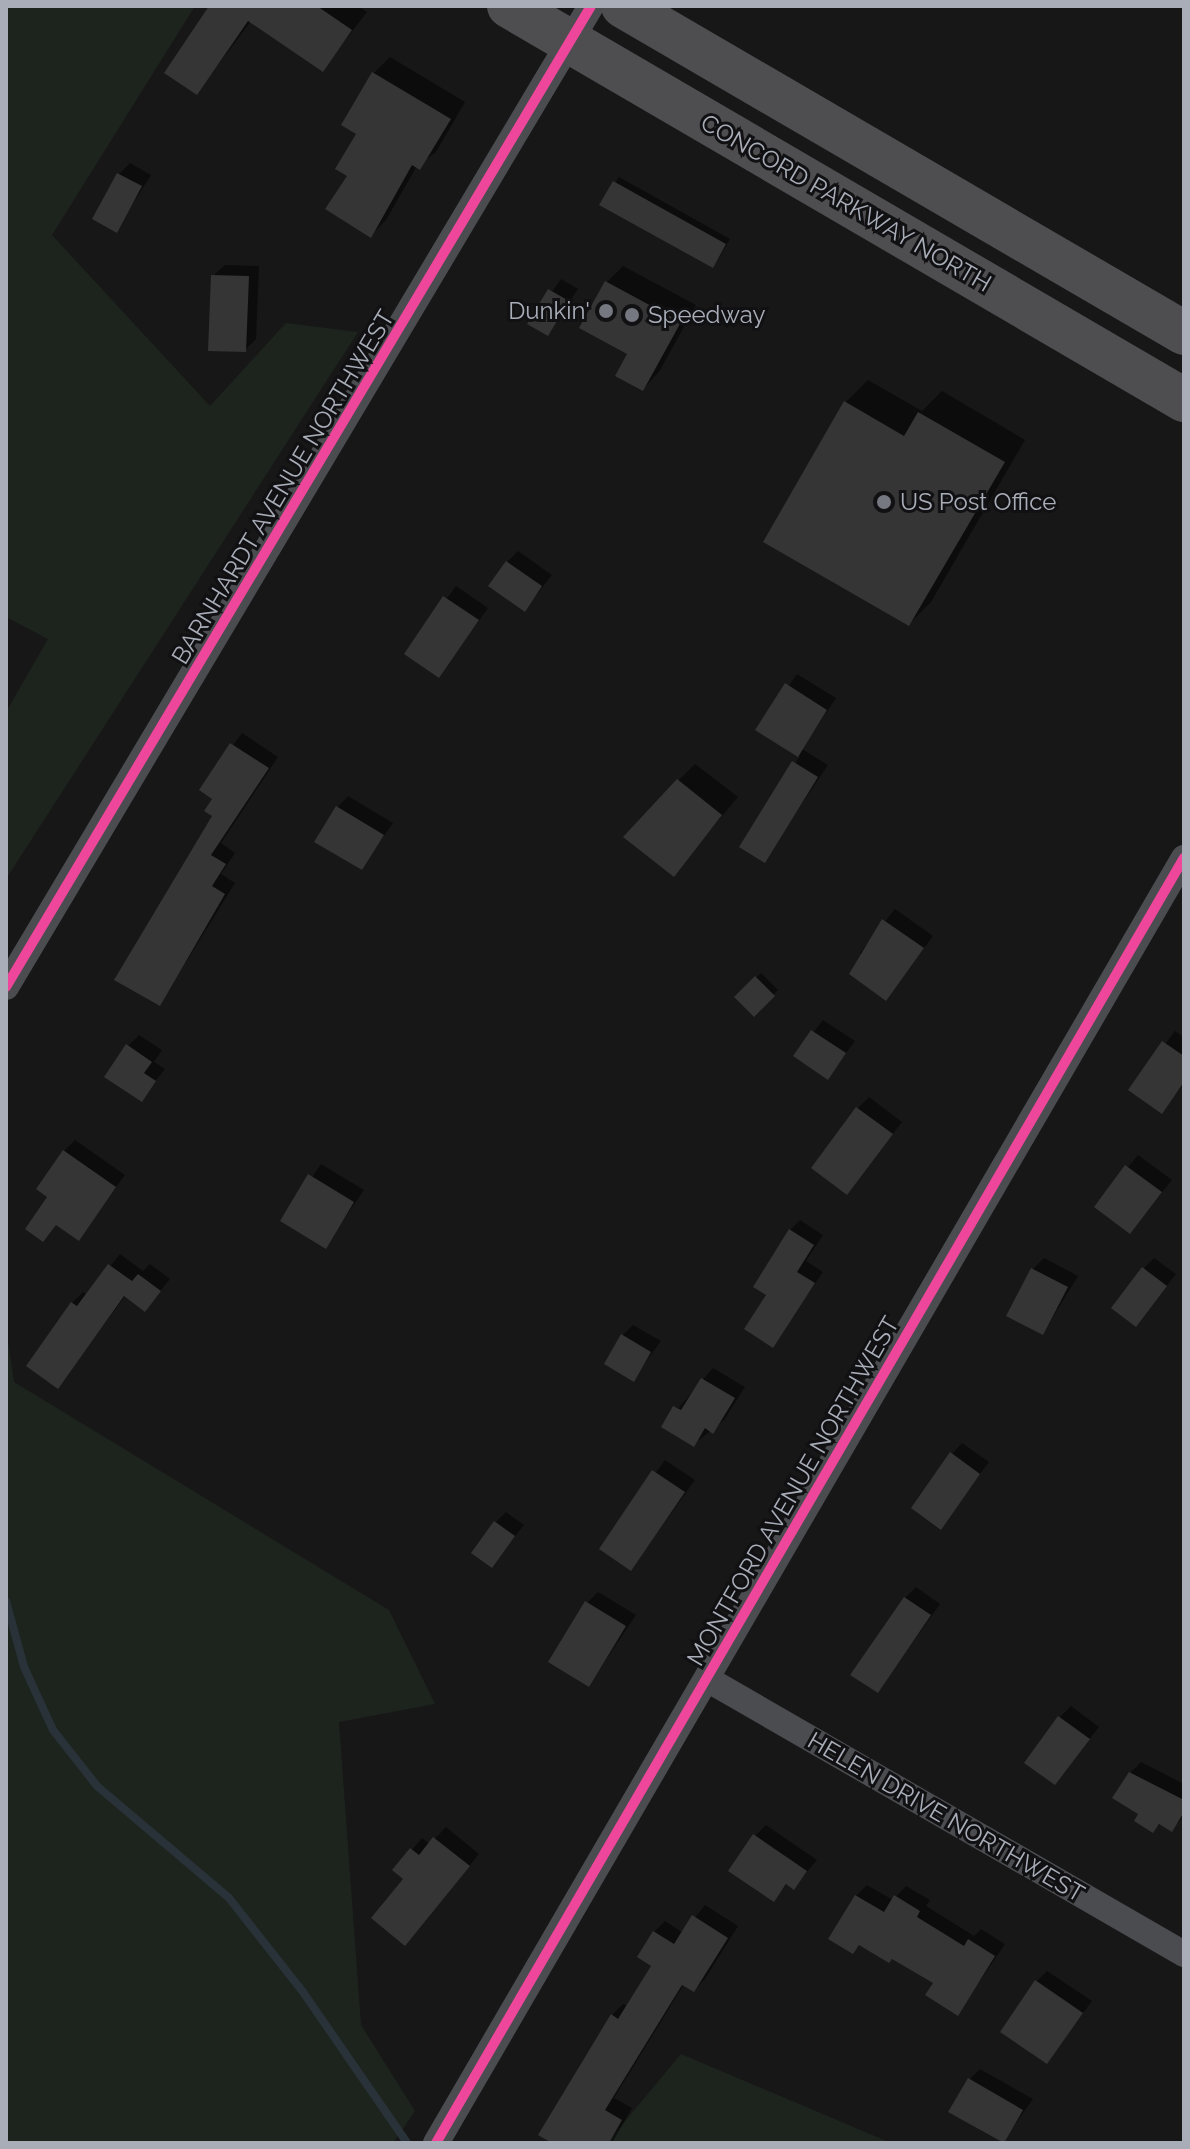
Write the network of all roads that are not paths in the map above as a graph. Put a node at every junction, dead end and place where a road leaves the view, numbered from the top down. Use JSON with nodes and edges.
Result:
{"nodes":[{"id":1,"x":509,"y":6,"type":"edge"},
{"id":2,"x":623,"y":6,"type":"edge"},
{"id":3,"x":580,"y":24,"type":"edge"},
{"id":4,"x":1184,"y":333,"type":"edge"},
{"id":5,"x":1184,"y":400,"type":"edge"},
{"id":6,"x":1184,"y":858,"type":"edge"},
{"id":7,"x":6,"y":987,"type":"edge"},
{"id":8,"x":707,"y":1679,"type":"junction"},
{"id":9,"x":1184,"y":1954,"type":"edge"},
{"id":10,"x":436,"y":2143,"type":"edge"}],
"edges":[{"from":1,"to":3,"type":"highway","name":"CONCORD PARKWAY NORTH"},
{"from":2,"to":4,"type":"highway"},
{"from":3,"to":5,"type":"highway","name":"CONCORD PARKWAY NORTH"},
{"from":3,"to":7,"type":"street","name":"BARNHARDT AVENUE NORTHWEST"},
{"from":6,"to":8,"type":"street","name":"MONTFORD AVENUE NORTHWEST"},
{"from":8,"to":9,"type":"street","name":"HELEN DRIVE NORTHWEST"},
{"from":8,"to":10,"type":"street","name":"MONTFORD AVENUE NORTHWEST"}]}
